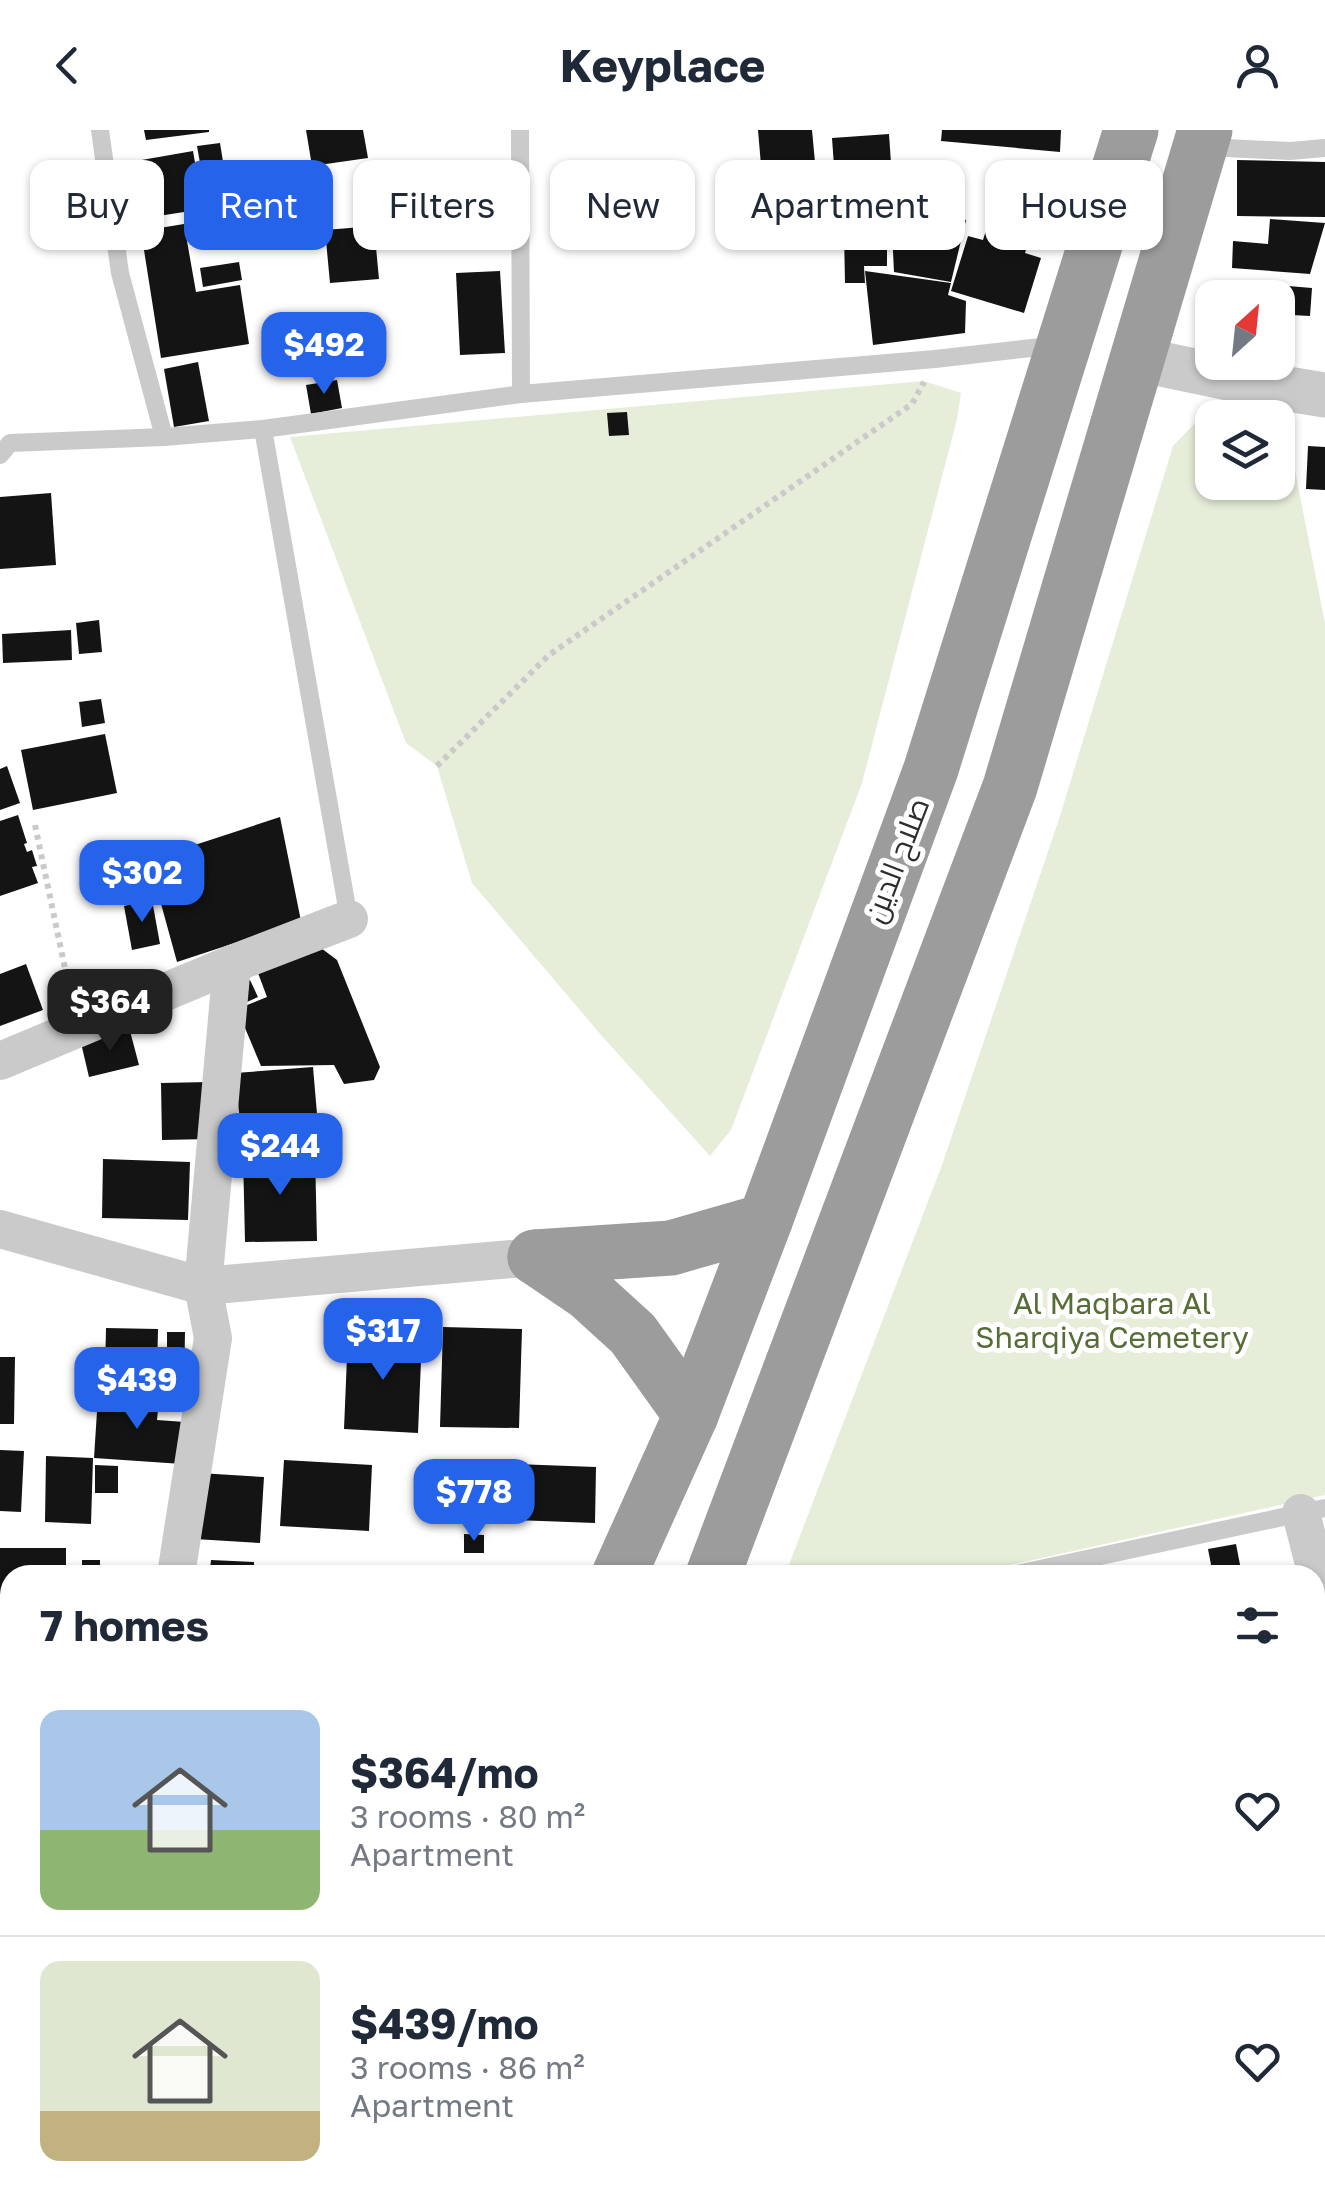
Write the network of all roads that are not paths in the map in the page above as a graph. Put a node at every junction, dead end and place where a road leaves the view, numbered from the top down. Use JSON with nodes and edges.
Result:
{"nodes":[{"id":1,"x":100,"y":130,"type":"edge"},
{"id":2,"x":520,"y":130,"type":"edge"},
{"id":3,"x":1132,"y":130,"type":"edge"},
{"id":4,"x":1202,"y":138,"type":"edge"},
{"id":5,"x":1325,"y":148,"type":"edge"},
{"id":6,"x":1063,"y":344,"type":"junction"},
{"id":7,"x":1137,"y":359,"type":"junction"},
{"id":8,"x":521,"y":394,"type":"junction"},
{"id":9,"x":1325,"y":394,"type":"edge"},
{"id":10,"x":264,"y":429,"type":"junction"},
{"id":11,"x":164,"y":437,"type":"junction"},
{"id":12,"x":0,"y":455,"type":"edge"},
{"id":13,"x":349,"y":919,"type":"joint"},
{"id":14,"x":232,"y":964,"type":"junction"},
{"id":15,"x":0,"y":1061,"type":"edge"},
{"id":16,"x":765,"y":1221,"type":"junction"},
{"id":17,"x":0,"y":1229,"type":"edge"},
{"id":18,"x":536,"y":1256,"type":"junction"},
{"id":19,"x":203,"y":1286,"type":"junction"},
{"id":20,"x":691,"y":1415,"type":"junction"},
{"id":21,"x":1313,"y":1511,"type":"edge"},
{"id":22,"x":178,"y":1565,"type":"edge"},
{"id":23,"x":624,"y":1565,"type":"edge"},
{"id":24,"x":717,"y":1565,"type":"edge"},
{"id":25,"x":1059,"y":1565,"type":"edge"},
{"id":26,"x":1320,"y":1565,"type":"edge"}],
"edges":[{"from":1,"to":11,"type":"lane"},
{"from":2,"to":8,"type":"lane"},
{"from":3,"to":6,"type":"highway","name":"صلاح الدين"},
{"from":4,"to":5,"type":"lane"},
{"from":4,"to":7,"type":"highway"},
{"from":6,"to":8,"type":"lane"},
{"from":6,"to":16,"type":"highway","name":"صلاح الدين"},
{"from":7,"to":9,"type":"street"},
{"from":7,"to":24,"type":"highway"},
{"from":8,"to":10,"type":"lane"},
{"from":10,"to":11,"type":"lane"},
{"from":10,"to":13,"type":"lane"},
{"from":11,"to":12,"type":"lane"},
{"from":13,"to":14,"type":"street"},
{"from":14,"to":15,"type":"street"},
{"from":14,"to":19,"type":"street"},
{"from":16,"to":18,"type":"highway"},
{"from":16,"to":20,"type":"highway","name":"صلاح الدين"},
{"from":17,"to":19,"type":"street"},
{"from":18,"to":19,"type":"street"},
{"from":18,"to":20,"type":"highway"},
{"from":19,"to":22,"type":"street"},
{"from":20,"to":23,"type":"highway","name":"صلاح الدين"},
{"from":21,"to":25,"type":"lane"},
{"from":21,"to":26,"type":"street"}]}
